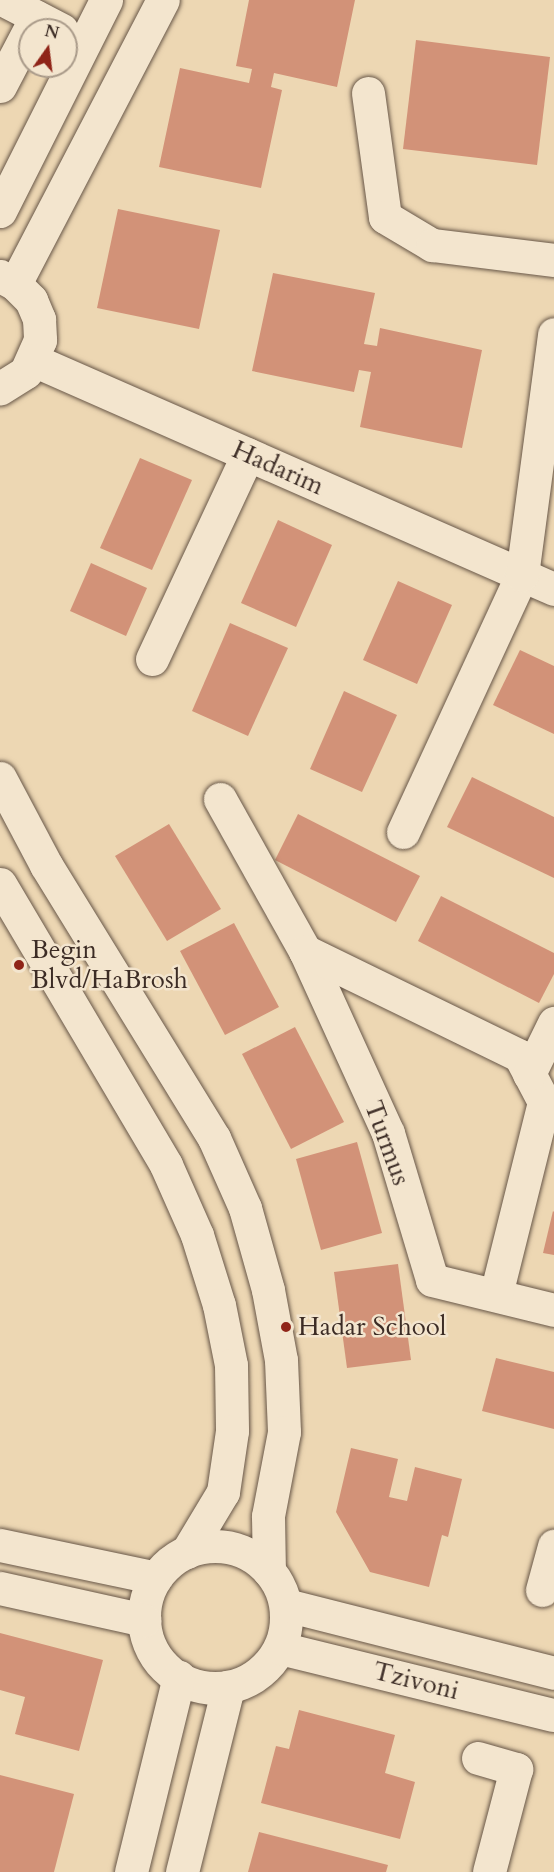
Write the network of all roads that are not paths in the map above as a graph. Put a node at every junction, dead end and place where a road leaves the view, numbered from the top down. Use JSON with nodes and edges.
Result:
{"nodes":[{"id":1,"x":4,"y":0,"type":"edge"},
{"id":2,"x":106,"y":0,"type":"edge"},
{"id":3,"x":163,"y":0,"type":"edge"},
{"id":4,"x":39,"y":18,"type":"edge"},
{"id":5,"x":78,"y":19,"type":"edge"},
{"id":6,"x":18,"y":70,"type":"edge"},
{"id":7,"x":46,"y":78,"type":"edge"},
{"id":8,"x":0,"y":86,"type":"edge"},
{"id":9,"x":368,"y":93,"type":"dead end"},
{"id":10,"x":0,"y":212,"type":"edge"},
{"id":11,"x":554,"y":260,"type":"edge"},
{"id":12,"x":8,"y":280,"type":"edge"},
{"id":13,"x":554,"y":334,"type":"edge"},
{"id":14,"x":33,"y":360,"type":"junction"},
{"id":15,"x":0,"y":388,"type":"edge"},
{"id":16,"x":248,"y":454,"type":"junction"},
{"id":17,"x":522,"y":575,"type":"junction"},
{"id":18,"x":554,"y":589,"type":"edge"},
{"id":19,"x":152,"y":659,"type":"dead end"},
{"id":20,"x":0,"y":778,"type":"edge"},
{"id":21,"x":220,"y":799,"type":"dead end"},
{"id":22,"x":403,"y":832,"type":"dead end"},
{"id":23,"x":0,"y":884,"type":"edge"},
{"id":24,"x":305,"y":951,"type":"junction"},
{"id":25,"x":554,"y":1023,"type":"edge"},
{"id":26,"x":530,"y":1074,"type":"junction"},
{"id":27,"x":495,"y":1295,"type":"junction"},
{"id":28,"x":554,"y":1310,"type":"edge"},
{"id":29,"x":0,"y":1545,"type":"edge"},
{"id":30,"x":554,"y":1546,"type":"edge"},
{"id":31,"x":187,"y":1552,"type":"junction"},
{"id":32,"x":269,"y":1571,"type":"junction"},
{"id":33,"x":156,"y":1578,"type":"junction"},
{"id":34,"x":0,"y":1588,"type":"edge"},
{"id":35,"x":542,"y":1590,"type":"dead end"},
{"id":36,"x":286,"y":1605,"type":"junction"},
{"id":37,"x":144,"y":1620,"type":"junction"},
{"id":38,"x":280,"y":1648,"type":"junction"},
{"id":39,"x":554,"y":1673,"type":"edge"},
{"id":40,"x":178,"y":1677,"type":"junction"},
{"id":41,"x":228,"y":1687,"type":"junction"},
{"id":42,"x":554,"y":1711,"type":"edge"},
{"id":43,"x":478,"y":1758,"type":"dead end"},
{"id":44,"x":131,"y":1872,"type":"edge"},
{"id":45,"x":182,"y":1872,"type":"edge"},
{"id":46,"x":489,"y":1872,"type":"edge"}],
"edges":[{"from":1,"to":4,"type":"street"},
{"from":2,"to":5,"type":"street"},
{"from":3,"to":12,"type":"street"},
{"from":6,"to":8,"type":"street"},
{"from":7,"to":10,"type":"street"},
{"from":9,"to":11,"type":"street"},
{"from":12,"to":14,"type":"street"},
{"from":13,"to":17,"type":"street"},
{"from":14,"to":15,"type":"street"},
{"from":14,"to":16,"type":"street","name":"Hadarim"},
{"from":16,"to":17,"type":"street","name":"Hadarim"},
{"from":16,"to":19,"type":"street"},
{"from":17,"to":18,"type":"street","name":"Hadarim"},
{"from":17,"to":22,"type":"street"},
{"from":20,"to":32,"type":"street"},
{"from":21,"to":24,"type":"street","name":"Turmus"},
{"from":23,"to":31,"type":"street"},
{"from":24,"to":26,"type":"street"},
{"from":24,"to":27,"type":"street","name":"Turmus"},
{"from":25,"to":26,"type":"street"},
{"from":26,"to":27,"type":"street"},
{"from":27,"to":28,"type":"street","name":"Turmus"},
{"from":29,"to":33,"type":"street"},
{"from":30,"to":35,"type":"street"},
{"from":31,"to":32,"type":"street"},
{"from":31,"to":33,"type":"street"},
{"from":32,"to":36,"type":"street"},
{"from":33,"to":37,"type":"street"},
{"from":34,"to":37,"type":"street"},
{"from":36,"to":38,"type":"street"},
{"from":36,"to":39,"type":"street","name":"Tzivoni"},
{"from":37,"to":40,"type":"street"},
{"from":38,"to":41,"type":"street"},
{"from":38,"to":42,"type":"street","name":"Tzivoni"},
{"from":40,"to":41,"type":"street"},
{"from":40,"to":44,"type":"street"},
{"from":41,"to":45,"type":"street"},
{"from":43,"to":46,"type":"street"}]}
